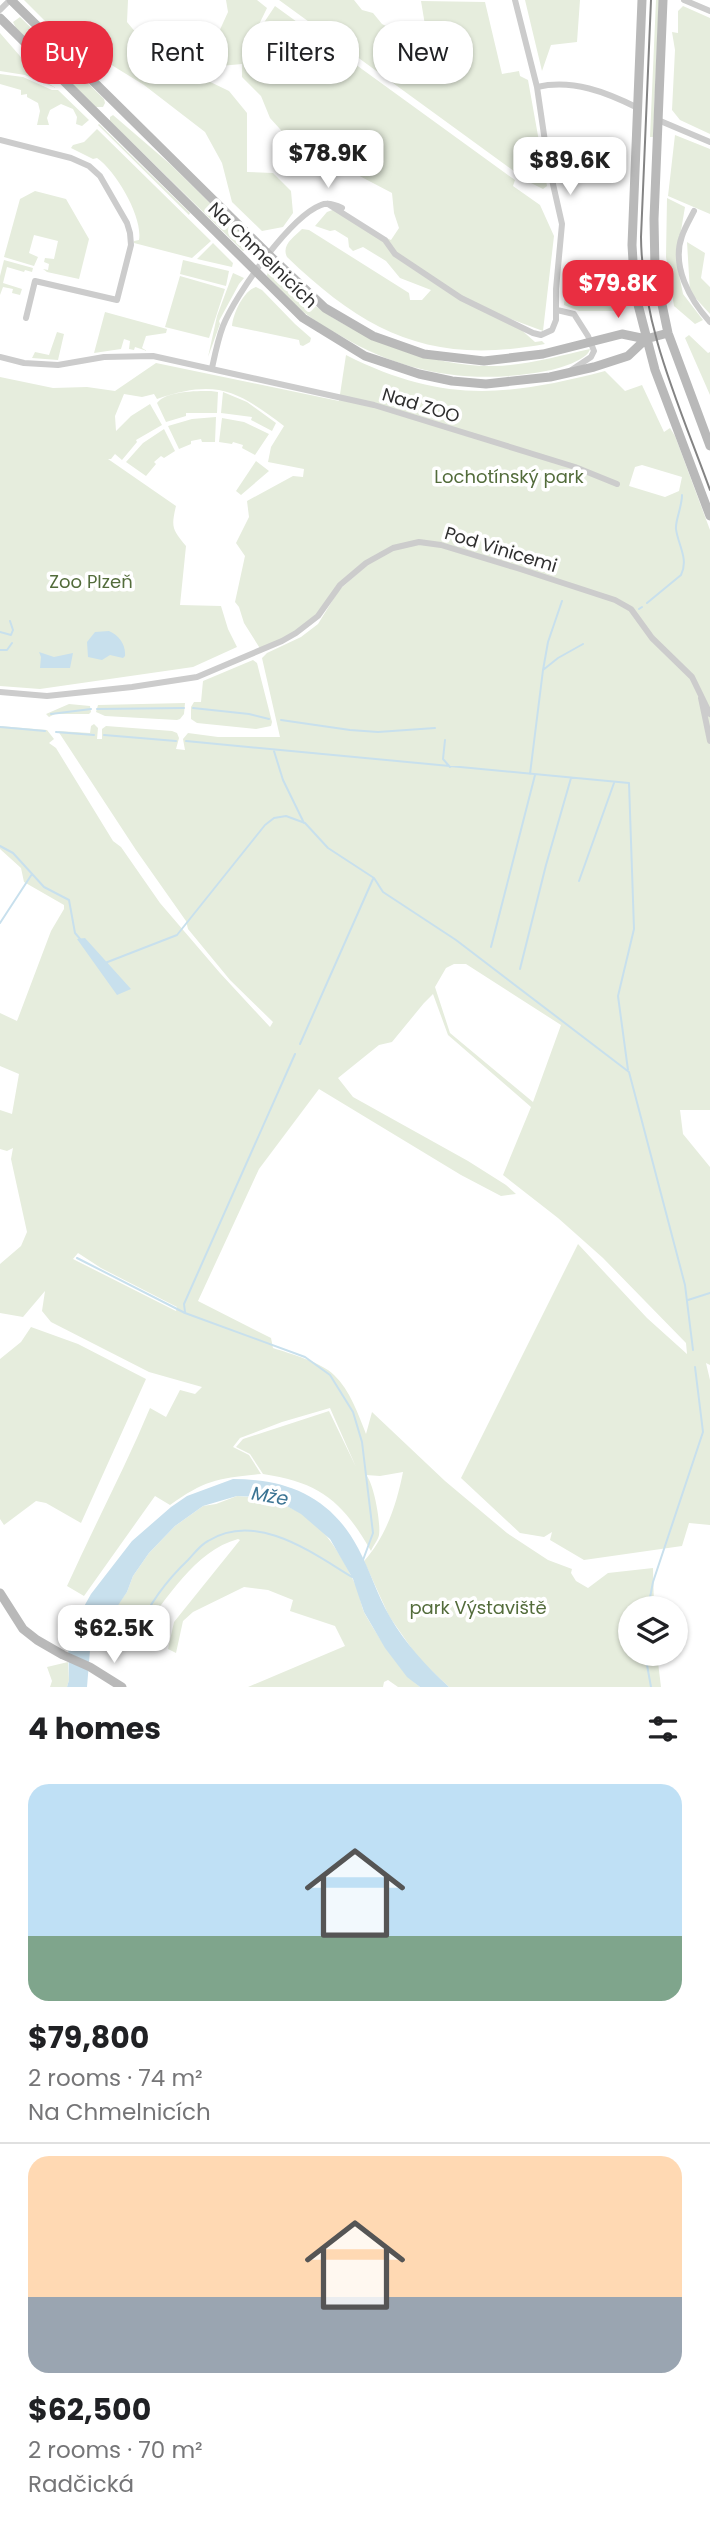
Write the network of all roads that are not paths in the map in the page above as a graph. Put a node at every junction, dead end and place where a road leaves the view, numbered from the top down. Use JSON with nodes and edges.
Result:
{"nodes":[{"id":1,"x":11,"y":0,"type":"edge"},
{"id":2,"x":515,"y":0,"type":"edge"},
{"id":3,"x":642,"y":0,"type":"edge"},
{"id":4,"x":663,"y":0,"type":"edge"},
{"id":5,"x":684,"y":0,"type":"edge"},
{"id":6,"x":0,"y":10,"type":"edge"},
{"id":7,"x":710,"y":11,"type":"edge"},
{"id":8,"x":0,"y":18,"type":"edge"},
{"id":9,"x":537,"y":87,"type":"junction"},
{"id":10,"x":638,"y":108,"type":"junction"},
{"id":11,"x":658,"y":120,"type":"junction"},
{"id":12,"x":0,"y":140,"type":"edge"},
{"id":13,"x":710,"y":142,"type":"edge"},
{"id":14,"x":328,"y":204,"type":"junction"},
{"id":15,"x":342,"y":208,"type":"dead end"},
{"id":16,"x":694,"y":211,"type":"dead end"},
{"id":17,"x":268,"y":254,"type":"junction"},
{"id":18,"x":255,"y":271,"type":"junction"},
{"id":19,"x":557,"y":310,"type":"junction"},
{"id":20,"x":26,"y":318,"type":"dead end"},
{"id":21,"x":710,"y":322,"type":"edge"},
{"id":22,"x":668,"y":333,"type":"junction"},
{"id":23,"x":646,"y":339,"type":"junction"},
{"id":24,"x":591,"y":342,"type":"junction"},
{"id":25,"x":0,"y":357,"type":"edge"},
{"id":26,"x":212,"y":368,"type":"junction"},
{"id":27,"x":565,"y":374,"type":"junction"},
{"id":28,"x":710,"y":446,"type":"edge"},
{"id":29,"x":617,"y":484,"type":"dead end"},
{"id":30,"x":710,"y":516,"type":"edge"},
{"id":31,"x":0,"y":692,"type":"edge"},
{"id":32,"x":701,"y":692,"type":"junction"},
{"id":33,"x":710,"y":714,"type":"edge"},
{"id":34,"x":710,"y":741,"type":"edge"},
{"id":35,"x":0,"y":1593,"type":"edge"},
{"id":36,"x":122,"y":1687,"type":"edge"}],
"edges":[{"from":1,"to":6,"type":"street"},
{"from":1,"to":17,"type":"street","name":"Na Chmelnicích"},
{"from":2,"to":9,"type":"street"},
{"from":3,"to":10,"type":"street"},
{"from":4,"to":11,"type":"street"},
{"from":5,"to":7,"type":"street"},
{"from":8,"to":18,"type":"street","name":"Na Chmelnicích"},
{"from":9,"to":10,"type":"street"},
{"from":9,"to":19,"type":"street"},
{"from":10,"to":23,"type":"street"},
{"from":11,"to":13,"type":"street"},
{"from":11,"to":22,"type":"street"},
{"from":12,"to":20,"type":"street"},
{"from":14,"to":15,"type":"street"},
{"from":14,"to":17,"type":"street"},
{"from":14,"to":19,"type":"street"},
{"from":16,"to":21,"type":"street"},
{"from":17,"to":18,"type":"street"},
{"from":17,"to":24,"type":"street","name":"Na Chmelnicích"},
{"from":18,"to":26,"type":"street"},
{"from":18,"to":27,"type":"street","name":"Na Chmelnicích"},
{"from":19,"to":24,"type":"street"},
{"from":22,"to":23,"type":"street","name":"Na Chmelnicích"},
{"from":22,"to":28,"type":"street"},
{"from":23,"to":24,"type":"street","name":"Na Chmelnicích"},
{"from":23,"to":27,"type":"street","name":"Na Chmelnicích"},
{"from":23,"to":30,"type":"street"},
{"from":24,"to":27,"type":"street"},
{"from":25,"to":26,"type":"street","name":"Nad ZOO"},
{"from":26,"to":29,"type":"street","name":"Nad ZOO"},
{"from":31,"to":32,"type":"street","name":"Pod Vinicemi"},
{"from":32,"to":33,"type":"street","name":"Pod Vinicemi"},
{"from":32,"to":34,"type":"street","name":"Pod Vinicemi"},
{"from":35,"to":36,"type":"street"}]}
